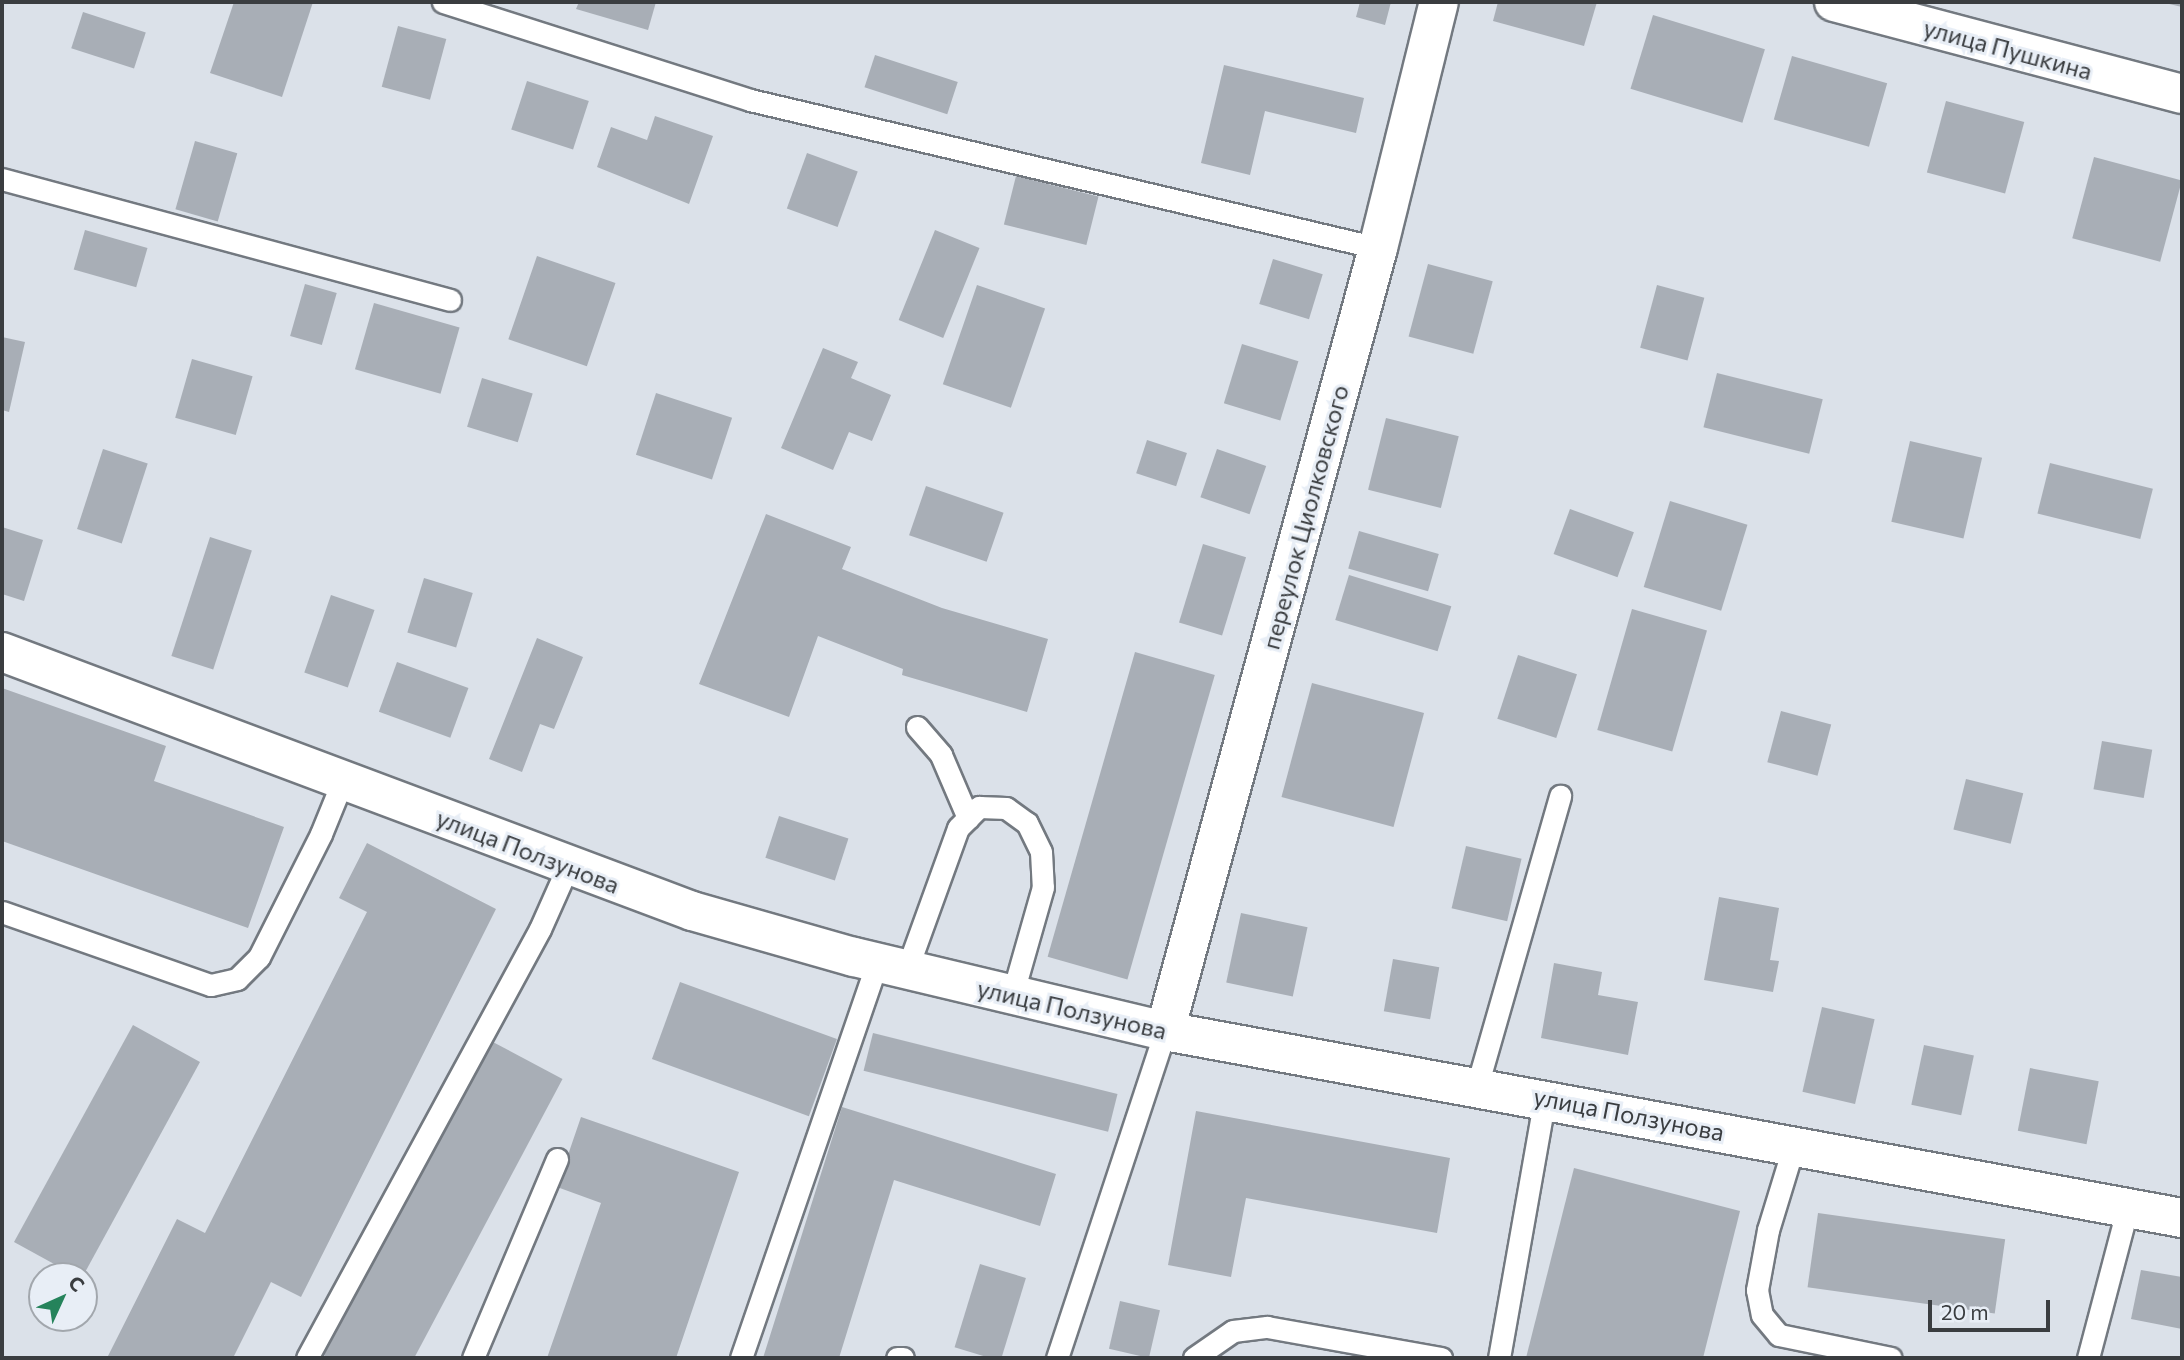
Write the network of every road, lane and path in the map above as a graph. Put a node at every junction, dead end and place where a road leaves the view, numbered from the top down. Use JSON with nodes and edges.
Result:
{"nodes":[{"id":1,"x":443,"y":2,"type":"edge"},
{"id":2,"x":1439,"y":2,"type":"edge"},
{"id":3,"x":1834,"y":2,"type":"edge"},
{"id":4,"x":2182,"y":94,"type":"edge"},
{"id":5,"x":2,"y":179,"type":"edge"},
{"id":6,"x":1378,"y":248,"type":"junction"},
{"id":7,"x":450,"y":300,"type":"dead end"},
{"id":8,"x":2,"y":652,"type":"edge"},
{"id":9,"x":917,"y":727,"type":"dead end"},
{"id":10,"x":343,"y":780,"type":"junction"},
{"id":11,"x":1560,"y":796,"type":"dead end"},
{"id":12,"x":968,"y":818,"type":"junction"},
{"id":13,"x":568,"y":866,"type":"junction"},
{"id":14,"x":2,"y":912,"type":"edge"},
{"id":15,"x":892,"y":966,"type":"junction"},
{"id":16,"x":1012,"y":996,"type":"junction"},
{"id":17,"x":1166,"y":1031,"type":"junction"},
{"id":18,"x":1477,"y":1086,"type":"junction"},
{"id":19,"x":1545,"y":1098,"type":"junction"},
{"id":20,"x":1794,"y":1145,"type":"junction"},
{"id":21,"x":557,"y":1159,"type":"dead end"},
{"id":22,"x":2128,"y":1208,"type":"junction"},
{"id":23,"x":2182,"y":1217,"type":"edge"},
{"id":24,"x":307,"y":1358,"type":"edge"},
{"id":25,"x":473,"y":1358,"type":"edge"},
{"id":26,"x":741,"y":1358,"type":"edge"},
{"id":27,"x":897,"y":1358,"type":"edge"},
{"id":28,"x":903,"y":1358,"type":"edge"},
{"id":29,"x":1057,"y":1358,"type":"edge"},
{"id":30,"x":1194,"y":1358,"type":"edge"},
{"id":31,"x":1441,"y":1358,"type":"edge"},
{"id":32,"x":1499,"y":1358,"type":"edge"},
{"id":33,"x":1891,"y":1358,"type":"edge"},
{"id":34,"x":2088,"y":1358,"type":"edge"}],
"edges":[{"from":1,"to":6,"type":"lane"},
{"from":2,"to":6,"type":"street","name":"переулок Циолковского"},
{"from":3,"to":4,"type":"street","name":"улица Пушкина"},
{"from":5,"to":7,"type":"lane"},
{"from":6,"to":17,"type":"street","name":"переулок Циолковского"},
{"from":8,"to":10,"type":"street","name":"улица Ползунова"},
{"from":9,"to":12,"type":"lane"},
{"from":10,"to":13,"type":"street","name":"улица Ползунова"},
{"from":10,"to":14,"type":"lane"},
{"from":11,"to":18,"type":"lane"},
{"from":12,"to":15,"type":"lane"},
{"from":12,"to":16,"type":"lane"},
{"from":13,"to":15,"type":"street","name":"улица Ползунова"},
{"from":13,"to":24,"type":"lane"},
{"from":15,"to":16,"type":"street","name":"улица Ползунова"},
{"from":15,"to":26,"type":"lane"},
{"from":16,"to":17,"type":"street","name":"улица Ползунова"},
{"from":17,"to":18,"type":"street","name":"улица Ползунова"},
{"from":17,"to":29,"type":"lane"},
{"from":18,"to":19,"type":"street","name":"улица Ползунова"},
{"from":19,"to":20,"type":"street","name":"улица Ползунова"},
{"from":19,"to":32,"type":"lane"},
{"from":20,"to":22,"type":"street","name":"улица Ползунова"},
{"from":20,"to":33,"type":"lane"},
{"from":21,"to":25,"type":"lane"},
{"from":22,"to":23,"type":"street","name":"улица Ползунова"},
{"from":22,"to":34,"type":"lane"},
{"from":27,"to":28,"type":"lane"},
{"from":30,"to":31,"type":"lane"}]}
